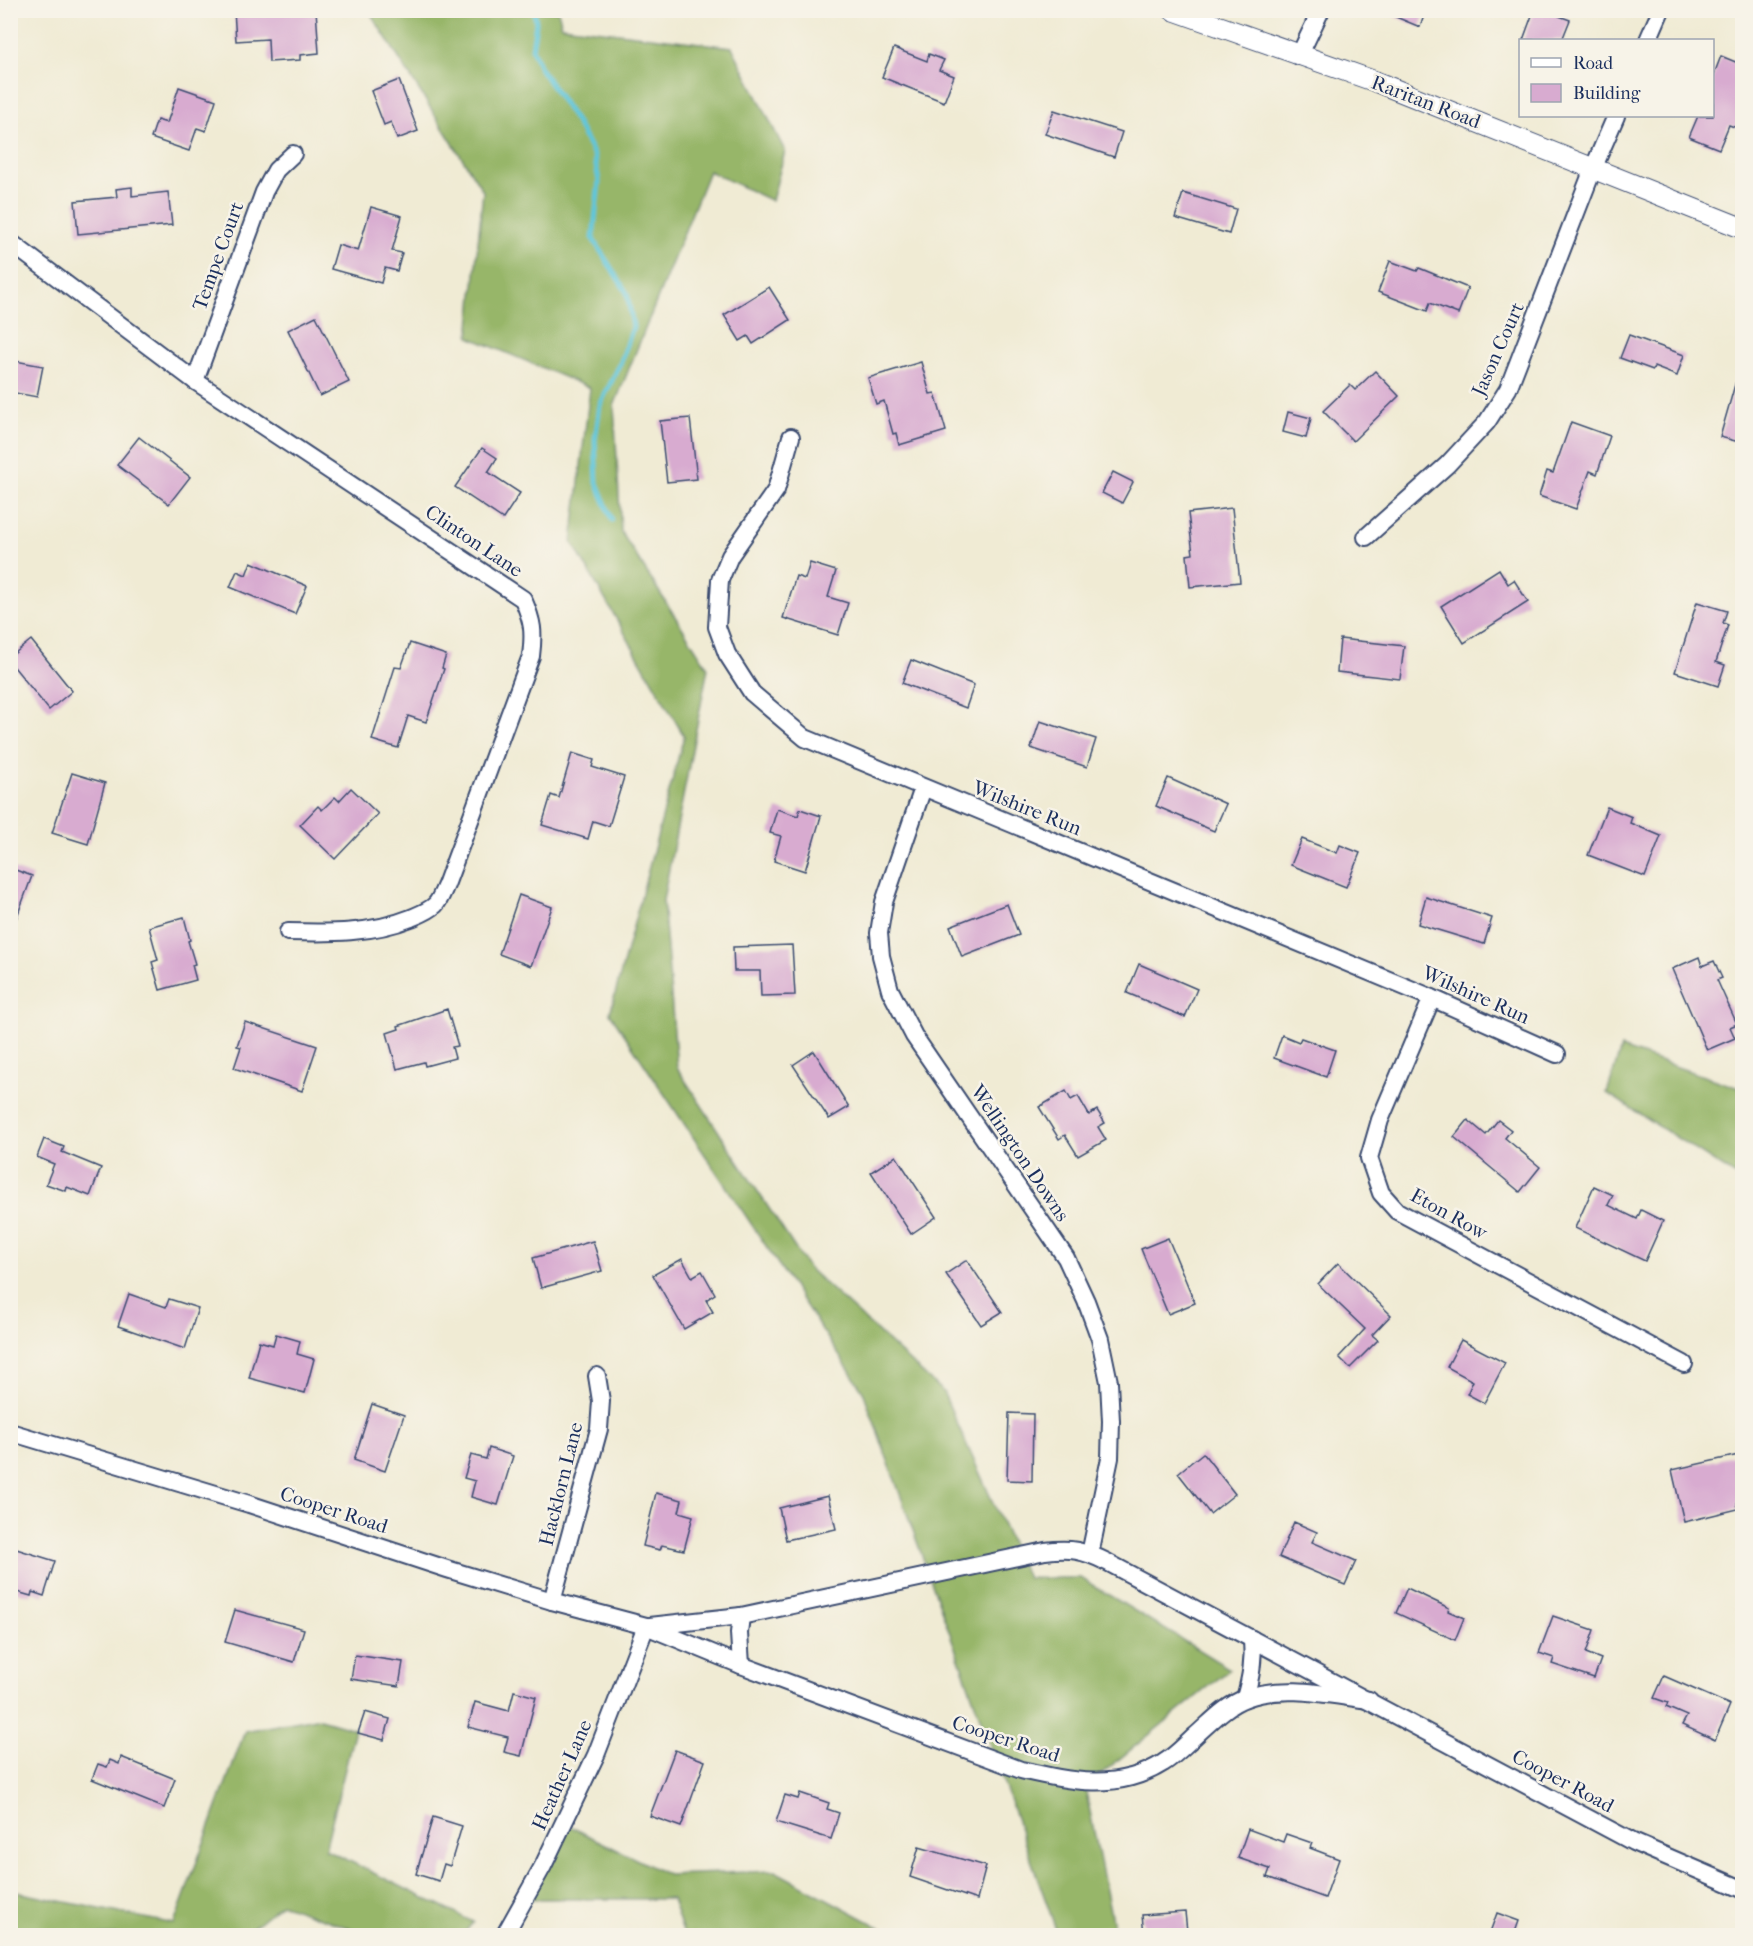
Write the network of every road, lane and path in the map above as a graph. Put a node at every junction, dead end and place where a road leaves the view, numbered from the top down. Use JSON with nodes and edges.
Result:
{"nodes":[{"id":1,"x":1173,"y":10,"type":"edge"},
{"id":2,"x":1321,"y":10,"type":"edge"},
{"id":3,"x":1661,"y":10,"type":"edge"},
{"id":4,"x":1648,"y":39,"type":"edge"},
{"id":5,"x":1299,"y":56,"type":"junction"},
{"id":6,"x":1616,"y":117,"type":"edge"},
{"id":7,"x":293,"y":154,"type":"dead end"},
{"id":8,"x":1593,"y":169,"type":"junction"},
{"id":9,"x":1743,"y":228,"type":"edge"},
{"id":10,"x":10,"y":242,"type":"edge"},
{"id":11,"x":195,"y":381,"type":"junction"},
{"id":12,"x":791,"y":437,"type":"dead end"},
{"id":13,"x":1366,"y":537,"type":"dead end"},
{"id":14,"x":923,"y":788,"type":"junction"},
{"id":15,"x":288,"y":932,"type":"dead end"},
{"id":16,"x":1432,"y":998,"type":"junction"},
{"id":17,"x":1557,"y":1054,"type":"dead end"},
{"id":18,"x":1684,"y":1364,"type":"dead end"},
{"id":19,"x":597,"y":1376,"type":"dead end"},
{"id":20,"x":10,"y":1432,"type":"edge"},
{"id":21,"x":1090,"y":1554,"type":"junction"},
{"id":22,"x":552,"y":1601,"type":"junction"},
{"id":23,"x":741,"y":1616,"type":"junction"},
{"id":24,"x":646,"y":1626,"type":"junction"},
{"id":25,"x":1252,"y":1639,"type":"junction"},
{"id":26,"x":741,"y":1665,"type":"junction"},
{"id":27,"x":1245,"y":1698,"type":"junction"},
{"id":28,"x":1369,"y":1700,"type":"junction"},
{"id":29,"x":1743,"y":1889,"type":"edge"},
{"id":30,"x":504,"y":1935,"type":"edge"}],
"edges":[{"from":1,"to":5,"type":"street","name":"Raritan Road"},
{"from":2,"to":5,"type":"street"},
{"from":3,"to":4,"type":"street"},
{"from":5,"to":8,"type":"street","name":"Raritan Road"},
{"from":6,"to":8,"type":"street","name":"Jason Court"},
{"from":7,"to":11,"type":"street","name":"Tempe Court"},
{"from":8,"to":9,"type":"street","name":"Raritan Road"},
{"from":8,"to":13,"type":"street","name":"Jason Court"},
{"from":10,"to":11,"type":"street","name":"Clinton Lane"},
{"from":11,"to":15,"type":"street","name":"Clinton Lane"},
{"from":12,"to":14,"type":"street","name":"Wilshire Run"},
{"from":14,"to":16,"type":"street","name":"Wilshire Run"},
{"from":14,"to":21,"type":"street","name":"Wellington Downs"},
{"from":16,"to":17,"type":"street","name":"Wilshire Run"},
{"from":16,"to":18,"type":"street","name":"Eton Row"},
{"from":19,"to":22,"type":"street","name":"Hacklorn Lane"},
{"from":20,"to":22,"type":"street","name":"Cooper Road"},
{"from":21,"to":23,"type":"street","name":"Cooper Road"},
{"from":21,"to":25,"type":"street","name":"Cooper Road"},
{"from":22,"to":24,"type":"street","name":"Cooper Road"},
{"from":23,"to":24,"type":"street","name":"Cooper Road"},
{"from":23,"to":26,"type":"street"},
{"from":24,"to":26,"type":"street","name":"Cooper Road"},
{"from":24,"to":30,"type":"street","name":"Heather Lane"},
{"from":25,"to":27,"type":"street"},
{"from":25,"to":28,"type":"street","name":"Cooper Road"},
{"from":26,"to":27,"type":"street","name":"Cooper Road"},
{"from":27,"to":28,"type":"street","name":"Cooper Road"},
{"from":28,"to":29,"type":"street","name":"Cooper Road"}]}
